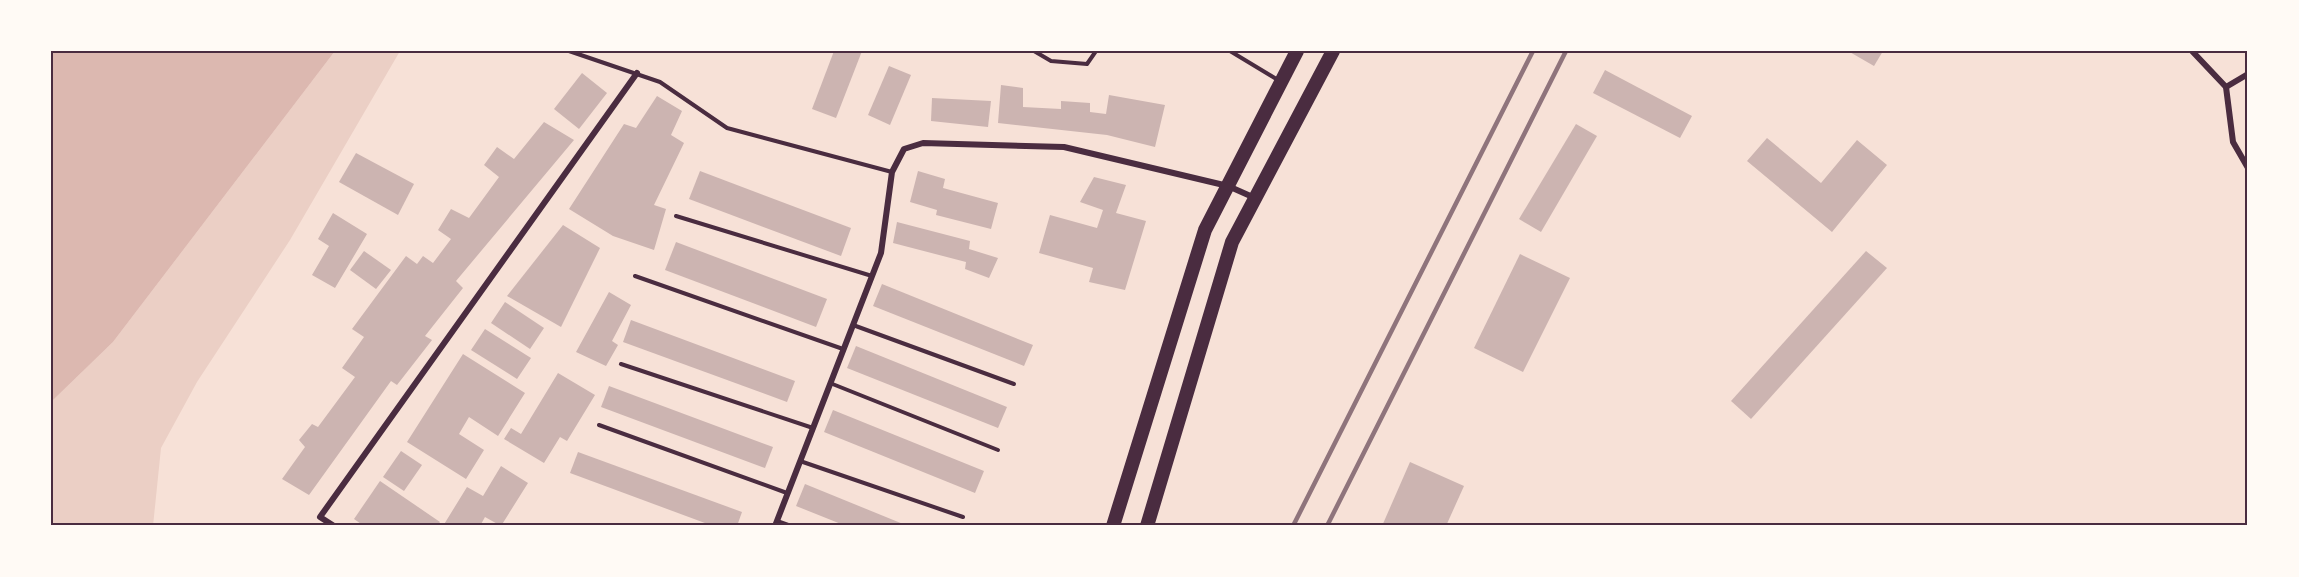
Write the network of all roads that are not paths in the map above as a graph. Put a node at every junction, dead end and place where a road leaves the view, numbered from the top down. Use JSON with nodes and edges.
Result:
{"nodes":[{"id":1,"x":569,"y":51,"type":"edge"},
{"id":2,"x":1034,"y":51,"type":"edge"},
{"id":3,"x":1096,"y":51,"type":"edge"},
{"id":4,"x":1230,"y":51,"type":"edge"},
{"id":5,"x":1297,"y":51,"type":"edge"},
{"id":6,"x":1333,"y":51,"type":"edge"},
{"id":7,"x":2192,"y":51,"type":"edge"},
{"id":8,"x":637,"y":73,"type":"junction"},
{"id":9,"x":2248,"y":74,"type":"edge"},
{"id":10,"x":1281,"y":82,"type":"junction"},
{"id":11,"x":2226,"y":87,"type":"junction"},
{"id":12,"x":2248,"y":168,"type":"edge"},
{"id":13,"x":892,"y":171,"type":"junction"},
{"id":14,"x":1228,"y":186,"type":"junction"},
{"id":15,"x":1255,"y":198,"type":"junction"},
{"id":16,"x":676,"y":216,"type":"dead end"},
{"id":17,"x":635,"y":276,"type":"dead end"},
{"id":18,"x":872,"y":276,"type":"junction"},
{"id":19,"x":853,"y":325,"type":"junction"},
{"id":20,"x":843,"y":349,"type":"junction"},
{"id":21,"x":621,"y":364,"type":"dead end"},
{"id":22,"x":830,"y":383,"type":"junction"},
{"id":23,"x":1014,"y":384,"type":"dead end"},
{"id":24,"x":599,"y":425,"type":"dead end"},
{"id":25,"x":813,"y":428,"type":"junction"},
{"id":26,"x":998,"y":450,"type":"dead end"},
{"id":27,"x":800,"y":461,"type":"junction"},
{"id":28,"x":787,"y":493,"type":"junction"},
{"id":29,"x":963,"y":517,"type":"dead end"},
{"id":30,"x":776,"y":523,"type":"edge"},
{"id":31,"x":334,"y":526,"type":"edge"},
{"id":32,"x":791,"y":526,"type":"edge"},
{"id":33,"x":1113,"y":526,"type":"edge"},
{"id":34,"x":1148,"y":526,"type":"edge"}],
"edges":[{"from":1,"to":8,"type":"lane"},
{"from":2,"to":3,"type":"lane"},
{"from":4,"to":10,"type":"lane"},
{"from":5,"to":10,"type":"highway"},
{"from":6,"to":15,"type":"highway"},
{"from":7,"to":11,"type":"street"},
{"from":8,"to":13,"type":"lane"},
{"from":8,"to":31,"type":"street"},
{"from":9,"to":11,"type":"street"},
{"from":10,"to":14,"type":"highway"},
{"from":11,"to":12,"type":"street"},
{"from":13,"to":14,"type":"street"},
{"from":13,"to":18,"type":"street"},
{"from":14,"to":15,"type":"street"},
{"from":14,"to":33,"type":"highway"},
{"from":15,"to":34,"type":"highway"},
{"from":16,"to":18,"type":"lane"},
{"from":17,"to":20,"type":"lane"},
{"from":18,"to":19,"type":"street"},
{"from":19,"to":20,"type":"street"},
{"from":19,"to":23,"type":"lane"},
{"from":20,"to":22,"type":"street"},
{"from":21,"to":25,"type":"lane"},
{"from":22,"to":25,"type":"street"},
{"from":22,"to":26,"type":"lane"},
{"from":24,"to":28,"type":"lane"},
{"from":25,"to":27,"type":"street"},
{"from":27,"to":28,"type":"street"},
{"from":27,"to":29,"type":"lane"},
{"from":28,"to":30,"type":"street"},
{"from":30,"to":32,"type":"lane"}]}
